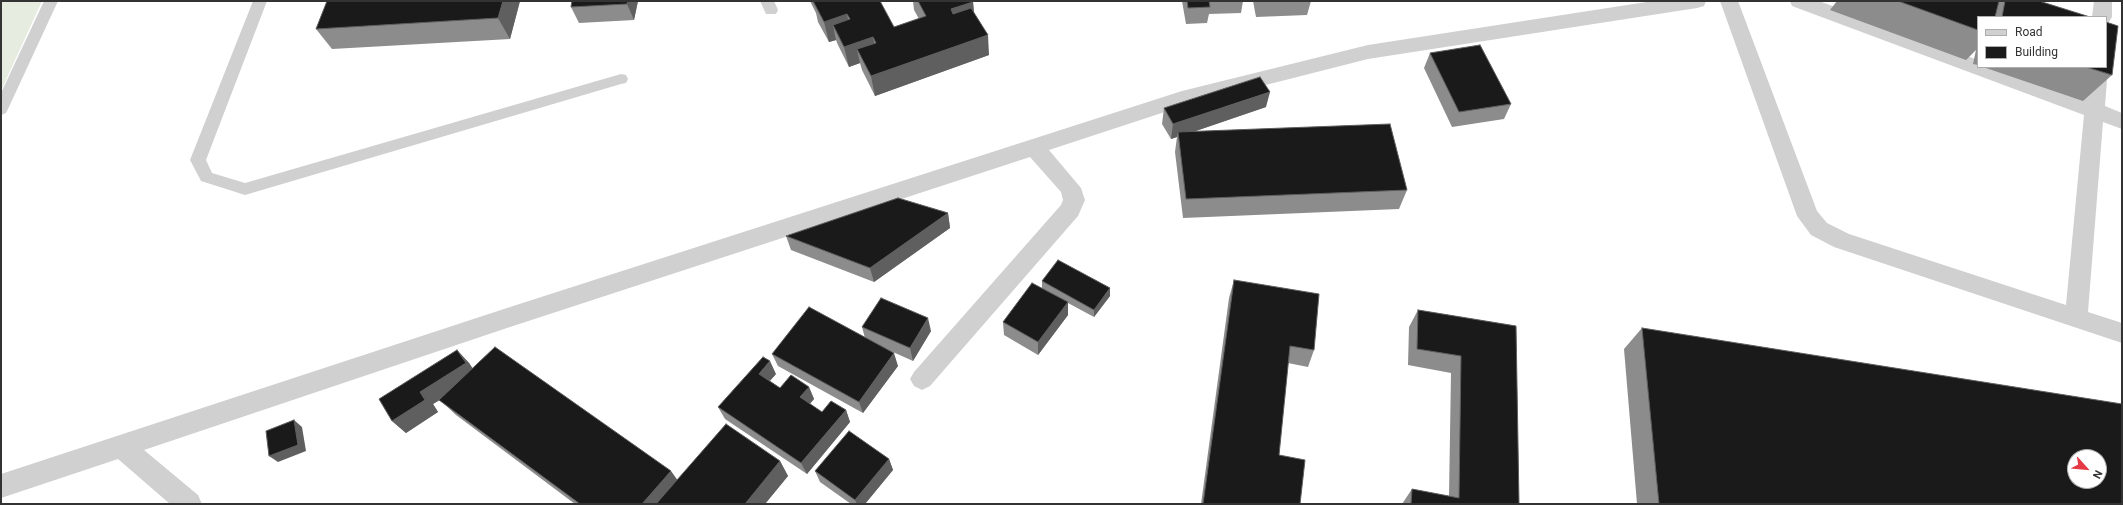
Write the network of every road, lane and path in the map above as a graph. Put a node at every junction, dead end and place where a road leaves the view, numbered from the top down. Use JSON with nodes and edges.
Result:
{"nodes":[{"id":1,"x":51,"y":1,"type":"edge"},
{"id":2,"x":260,"y":1,"type":"edge"},
{"id":3,"x":1698,"y":1,"type":"edge"},
{"id":4,"x":1729,"y":1,"type":"edge"},
{"id":5,"x":1799,"y":1,"type":"edge"},
{"id":6,"x":2103,"y":1,"type":"edge"},
{"id":7,"x":2102,"y":16,"type":"edge"},
{"id":8,"x":1977,"y":67,"type":"edge"},
{"id":9,"x":1979,"y":68,"type":"edge"},
{"id":10,"x":2098,"y":68,"type":"edge"},
{"id":11,"x":621,"y":79,"type":"dead end"},
{"id":12,"x":1,"y":109,"type":"edge"},
{"id":13,"x":2094,"y":111,"type":"junction"},
{"id":14,"x":2122,"y":121,"type":"edge"},
{"id":15,"x":1034,"y":147,"type":"junction"},
{"id":16,"x":2076,"y":318,"type":"junction"},
{"id":17,"x":2122,"y":333,"type":"edge"},
{"id":18,"x":922,"y":379,"type":"dead end"},
{"id":19,"x":121,"y":446,"type":"junction"},
{"id":20,"x":1,"y":486,"type":"edge"},
{"id":21,"x":189,"y":504,"type":"edge"}],
"edges":[{"from":1,"to":12,"type":"lane"},
{"from":2,"to":11,"type":"lane"},
{"from":3,"to":15,"type":"street"},
{"from":4,"to":16,"type":"street"},
{"from":5,"to":8,"type":"street"},
{"from":6,"to":7,"type":"street"},
{"from":9,"to":13,"type":"street"},
{"from":10,"to":13,"type":"street"},
{"from":13,"to":14,"type":"street"},
{"from":13,"to":16,"type":"street"},
{"from":15,"to":18,"type":"street"},
{"from":15,"to":19,"type":"street"},
{"from":16,"to":17,"type":"street"},
{"from":19,"to":20,"type":"street"},
{"from":19,"to":21,"type":"street"}]}
